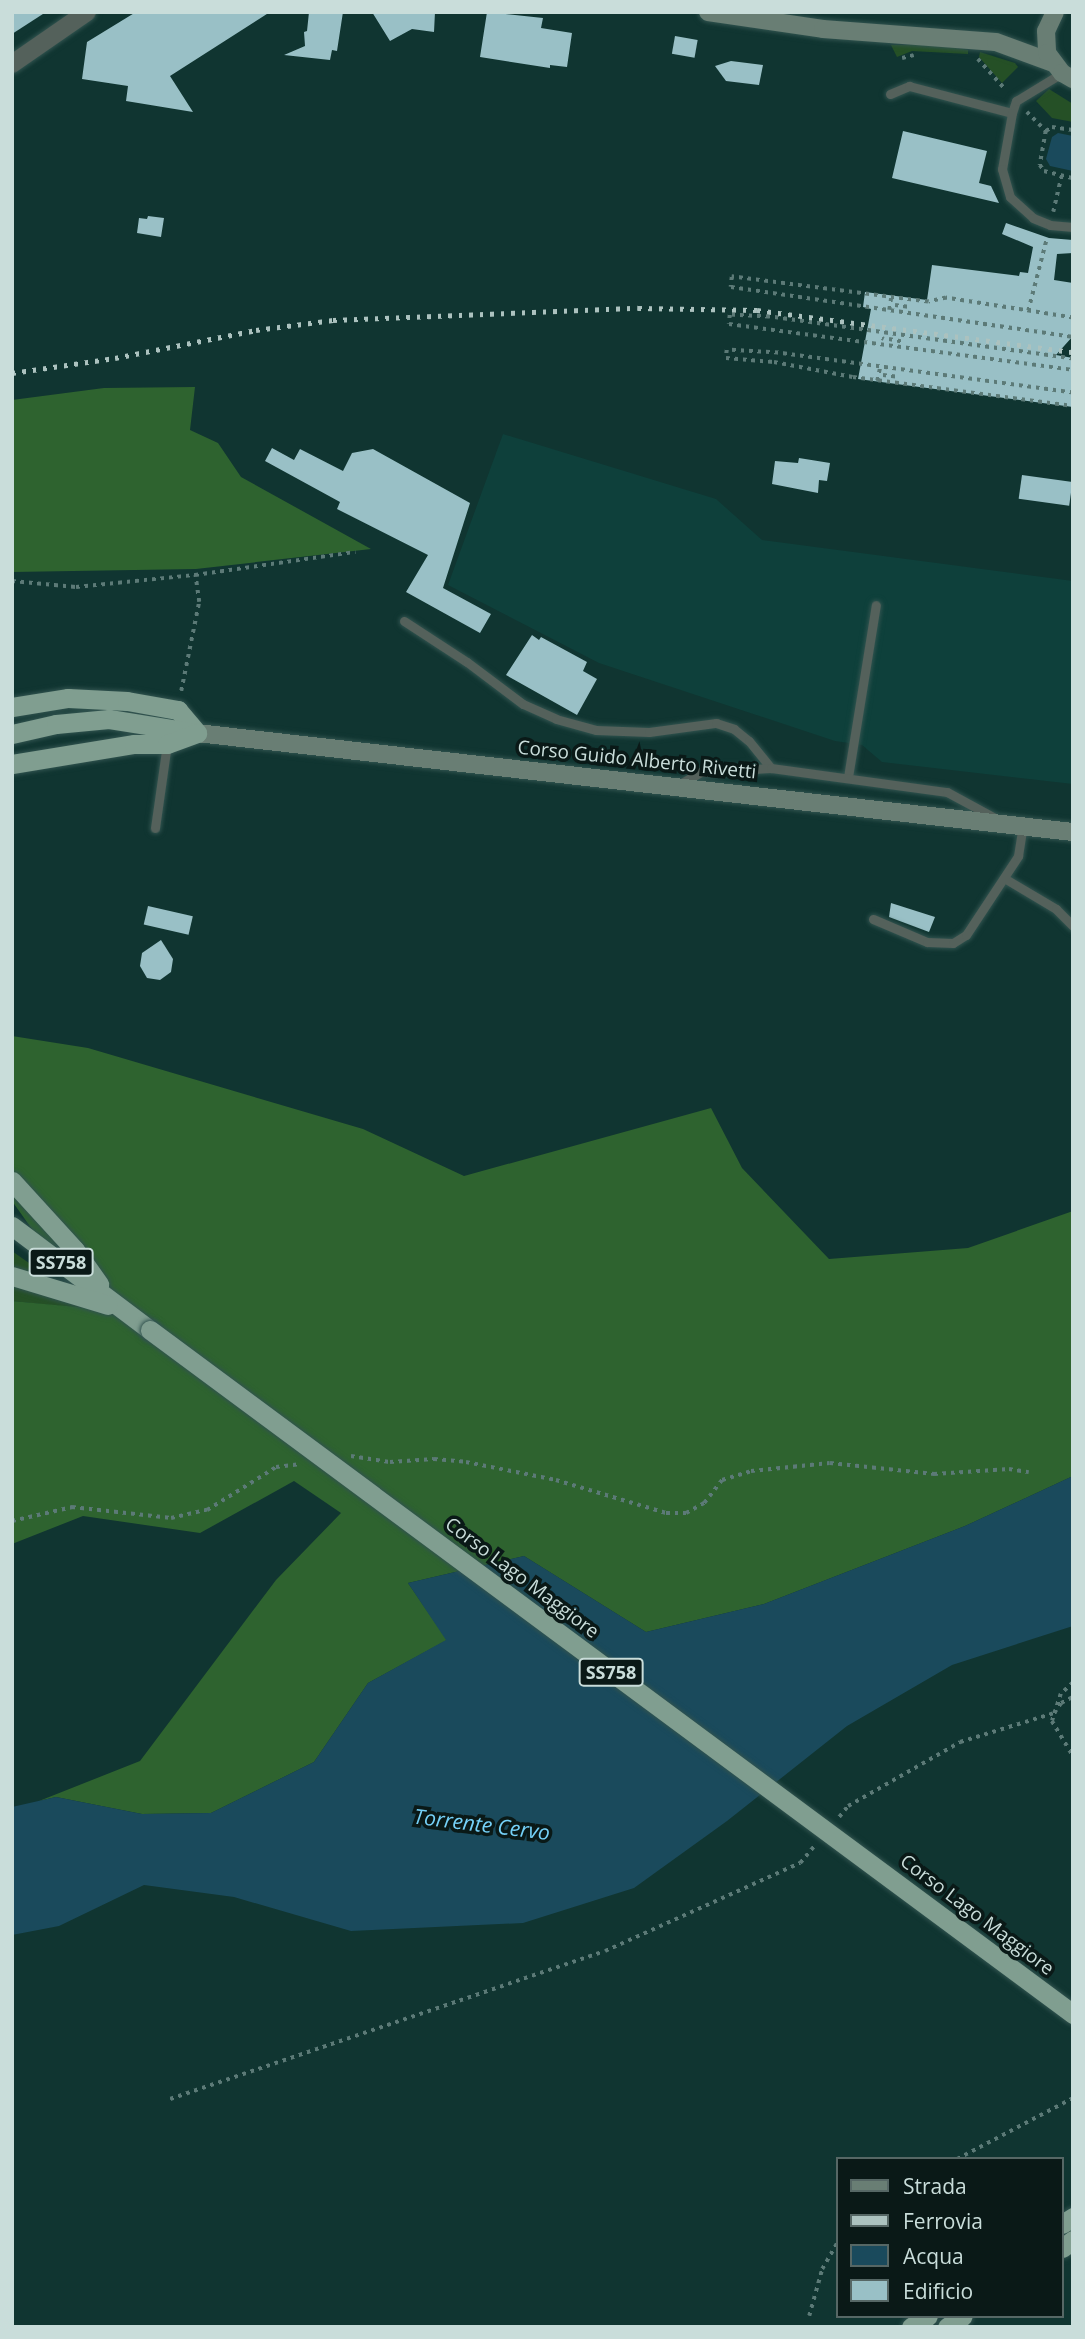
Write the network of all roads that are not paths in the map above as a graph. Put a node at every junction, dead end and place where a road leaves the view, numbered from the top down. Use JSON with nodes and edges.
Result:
{"nodes":[{"id":1,"x":87,"y":12,"type":"edge"},
{"id":2,"x":708,"y":12,"type":"edge"},
{"id":3,"x":1055,"y":12,"type":"edge"},
{"id":4,"x":12,"y":64,"type":"edge"},
{"id":5,"x":1062,"y":72,"type":"edge"},
{"id":6,"x":890,"y":94,"type":"dead end"},
{"id":7,"x":1012,"y":113,"type":"junction"},
{"id":8,"x":1073,"y":228,"type":"edge"},
{"id":9,"x":876,"y":606,"type":"dead end"},
{"id":10,"x":404,"y":621,"type":"dead end"},
{"id":11,"x":12,"y":706,"type":"edge"},
{"id":12,"x":197,"y":733,"type":"junction"},
{"id":13,"x":12,"y":734,"type":"edge"},
{"id":14,"x":166,"y":744,"type":"junction"},
{"id":15,"x":12,"y":764,"type":"edge"},
{"id":16,"x":771,"y":768,"type":"junction"},
{"id":17,"x":848,"y":777,"type":"junction"},
{"id":18,"x":677,"y":786,"type":"junction"},
{"id":19,"x":1016,"y":826,"type":"junction"},
{"id":20,"x":155,"y":828,"type":"dead end"},
{"id":21,"x":1073,"y":832,"type":"edge"},
{"id":22,"x":1004,"y":878,"type":"junction"},
{"id":23,"x":873,"y":919,"type":"dead end"},
{"id":24,"x":1073,"y":926,"type":"edge"},
{"id":25,"x":12,"y":1181,"type":"edge"},
{"id":26,"x":12,"y":1226,"type":"edge"},
{"id":27,"x":12,"y":1276,"type":"edge"},
{"id":28,"x":110,"y":1299,"type":"junction"},
{"id":29,"x":126,"y":1312,"type":"junction"},
{"id":30,"x":1073,"y":2014,"type":"edge"}],
"edges":[{"from":1,"to":4,"type":"street"},
{"from":2,"to":5,"type":"main road"},
{"from":3,"to":5,"type":"main road"},
{"from":5,"to":7,"type":"lane"},
{"from":6,"to":7,"type":"lane"},
{"from":7,"to":8,"type":"lane"},
{"from":9,"to":17,"type":"lane"},
{"from":10,"to":16,"type":"lane"},
{"from":11,"to":12,"type":"highway"},
{"from":12,"to":13,"type":"highway"},
{"from":12,"to":14,"type":"highway"},
{"from":12,"to":18,"type":"main road","name":"Corso Guido Alberto Rivetti"},
{"from":14,"to":15,"type":"highway"},
{"from":14,"to":20,"type":"lane"},
{"from":16,"to":17,"type":"lane"},
{"from":16,"to":18,"type":"lane"},
{"from":17,"to":19,"type":"lane"},
{"from":18,"to":19,"type":"main road","name":"Corso Guido Alberto Rivetti"},
{"from":19,"to":21,"type":"main road","name":"Corso Guido Alberto Rivetti"},
{"from":19,"to":22,"type":"lane"},
{"from":22,"to":23,"type":"lane"},
{"from":22,"to":24,"type":"lane"},
{"from":25,"to":28,"type":"highway"},
{"from":26,"to":28,"type":"highway","name":"Corso Lago Maggiore","number":"SS758"},
{"from":27,"to":29,"type":"highway"},
{"from":28,"to":29,"type":"highway","name":"Corso Lago Maggiore","number":"SS758"},
{"from":29,"to":30,"type":"highway","name":"Corso Lago Maggiore","number":"SS758","bridge":true}]}
